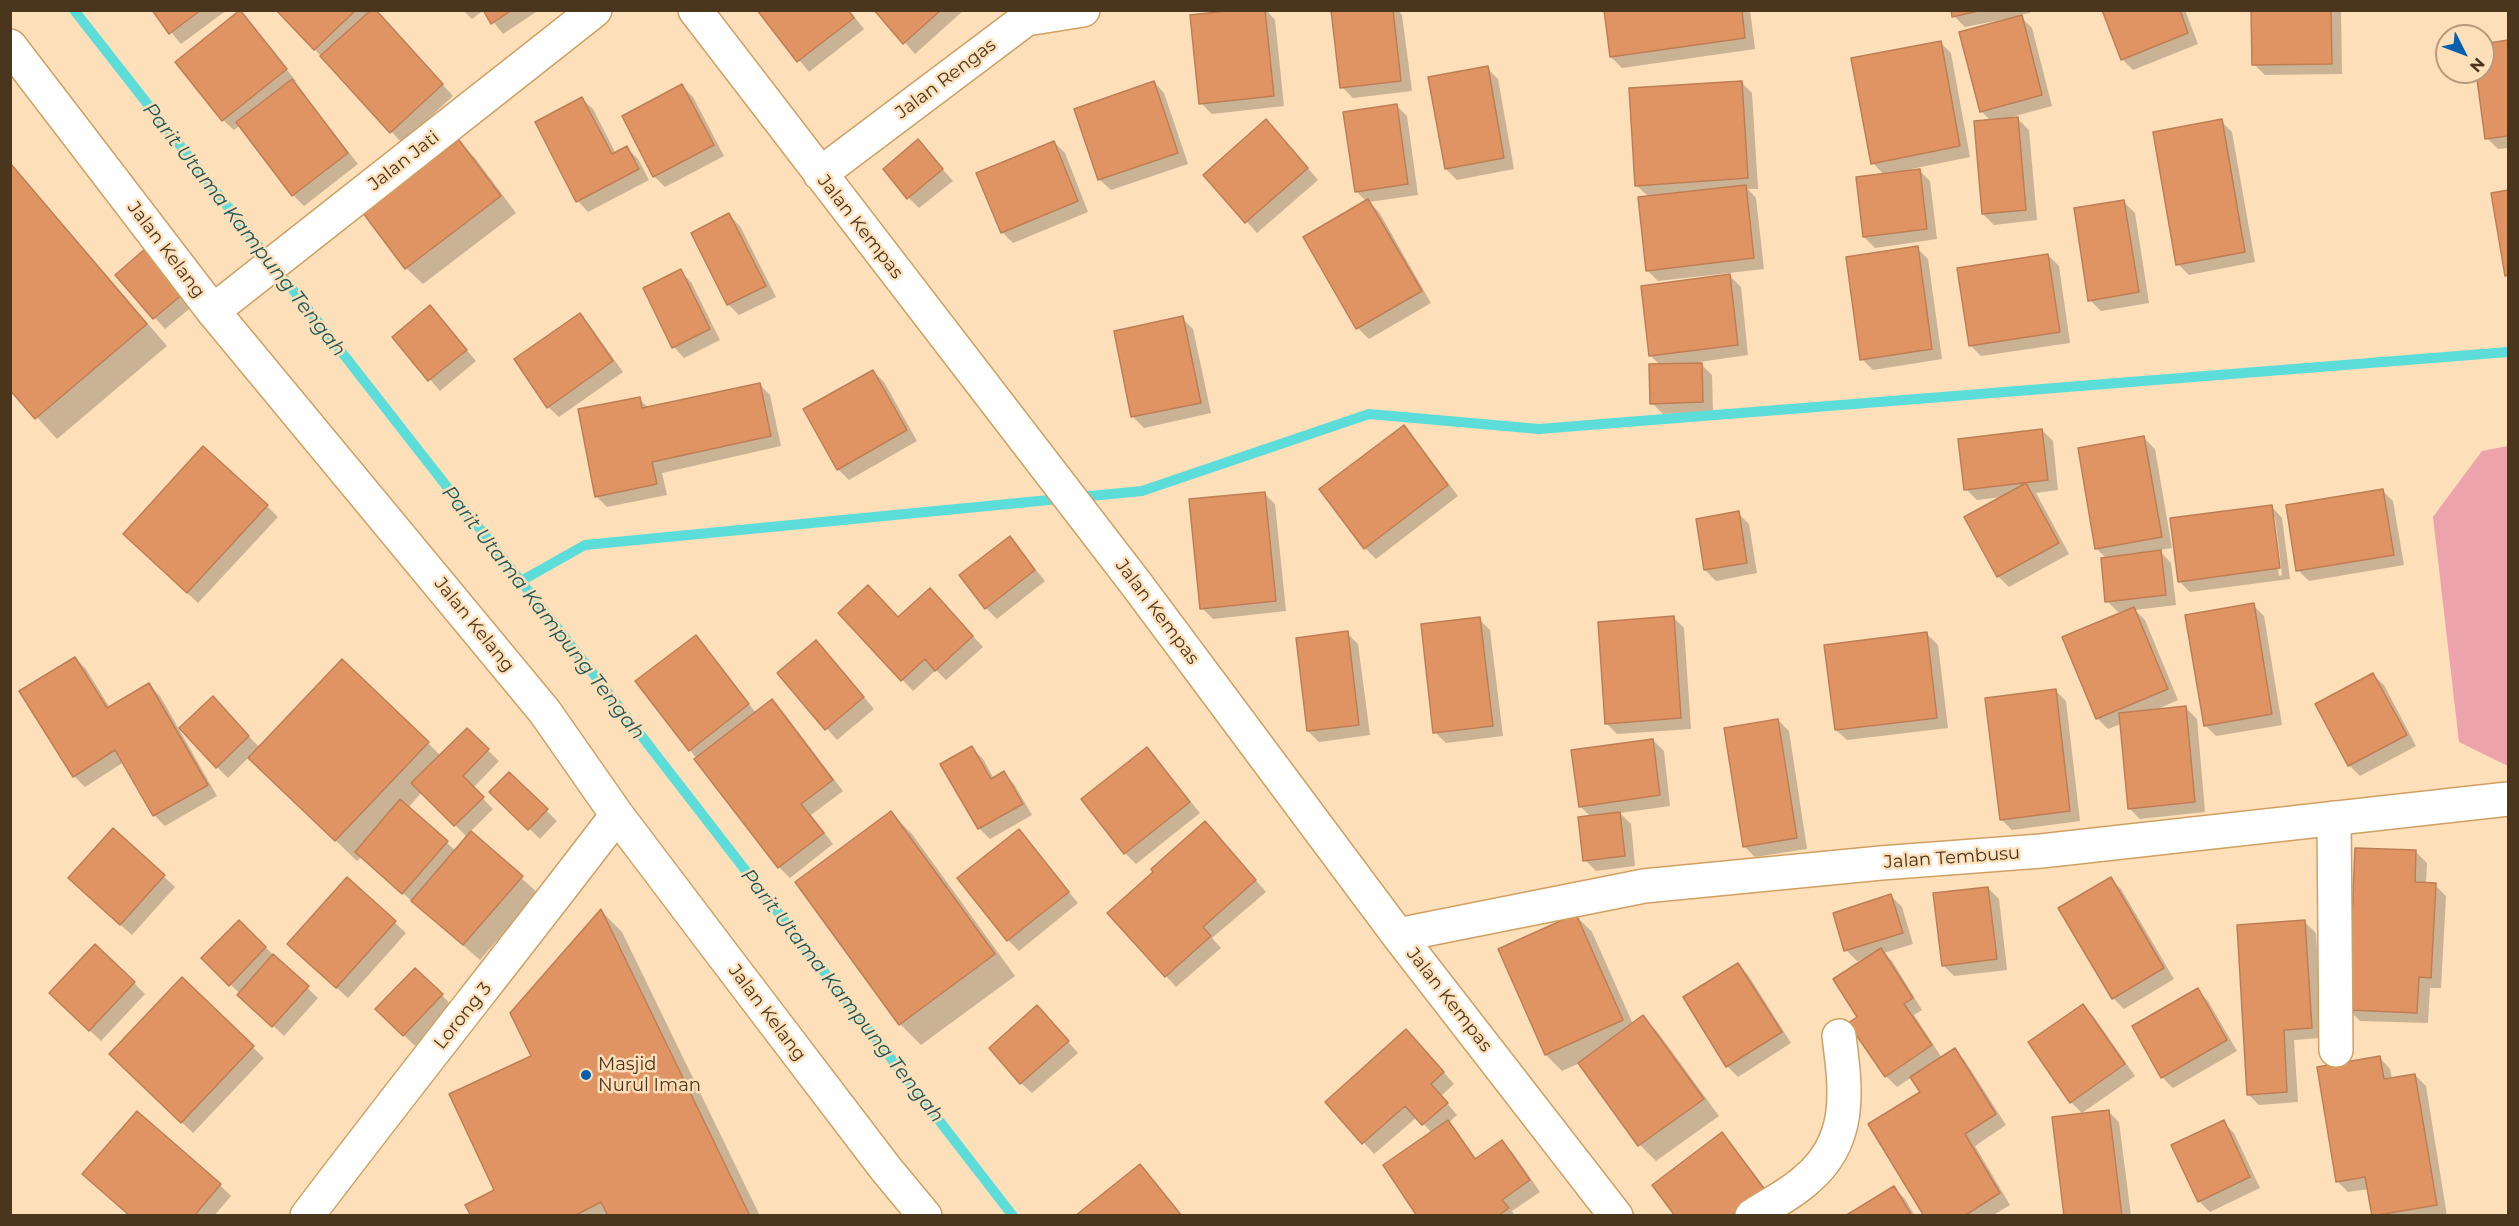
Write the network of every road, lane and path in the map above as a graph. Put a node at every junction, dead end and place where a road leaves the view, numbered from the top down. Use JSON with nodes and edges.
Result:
{"nodes":[{"id":1,"x":595,"y":10,"type":"edge"},
{"id":2,"x":694,"y":10,"type":"edge"},
{"id":3,"x":1083,"y":10,"type":"edge"},
{"id":4,"x":10,"y":46,"type":"edge"},
{"id":5,"x":820,"y":174,"type":"junction"},
{"id":6,"x":213,"y":310,"type":"junction"},
{"id":7,"x":2508,"y":799,"type":"edge"},
{"id":8,"x":617,"y":815,"type":"junction"},
{"id":9,"x":2334,"y":818,"type":"junction"},
{"id":10,"x":1398,"y":935,"type":"junction"},
{"id":11,"x":1839,"y":1036,"type":"dead end"},
{"id":12,"x":2336,"y":1050,"type":"dead end"},
{"id":13,"x":308,"y":1215,"type":"edge"},
{"id":14,"x":925,"y":1215,"type":"edge"},
{"id":15,"x":1616,"y":1215,"type":"edge"},
{"id":16,"x":1752,"y":1215,"type":"edge"}],
"edges":[{"from":1,"to":6,"type":"street","name":"Jalan Jati"},
{"from":2,"to":5,"type":"street","name":"Jalan Kempas"},
{"from":3,"to":5,"type":"street","name":"Jalan Rengas"},
{"from":4,"to":6,"type":"street","name":"Jalan Kelang"},
{"from":5,"to":10,"type":"street","name":"Jalan Kempas"},
{"from":6,"to":8,"type":"street","name":"Jalan Kelang"},
{"from":7,"to":9,"type":"street","name":"Jalan Tembusu"},
{"from":8,"to":13,"type":"street","name":"Lorong 3"},
{"from":8,"to":14,"type":"street","name":"Jalan Kelang"},
{"from":9,"to":10,"type":"street","name":"Jalan Tembusu"},
{"from":9,"to":12,"type":"street"},
{"from":10,"to":15,"type":"street","name":"Jalan Kempas"},
{"from":11,"to":16,"type":"street"}]}
